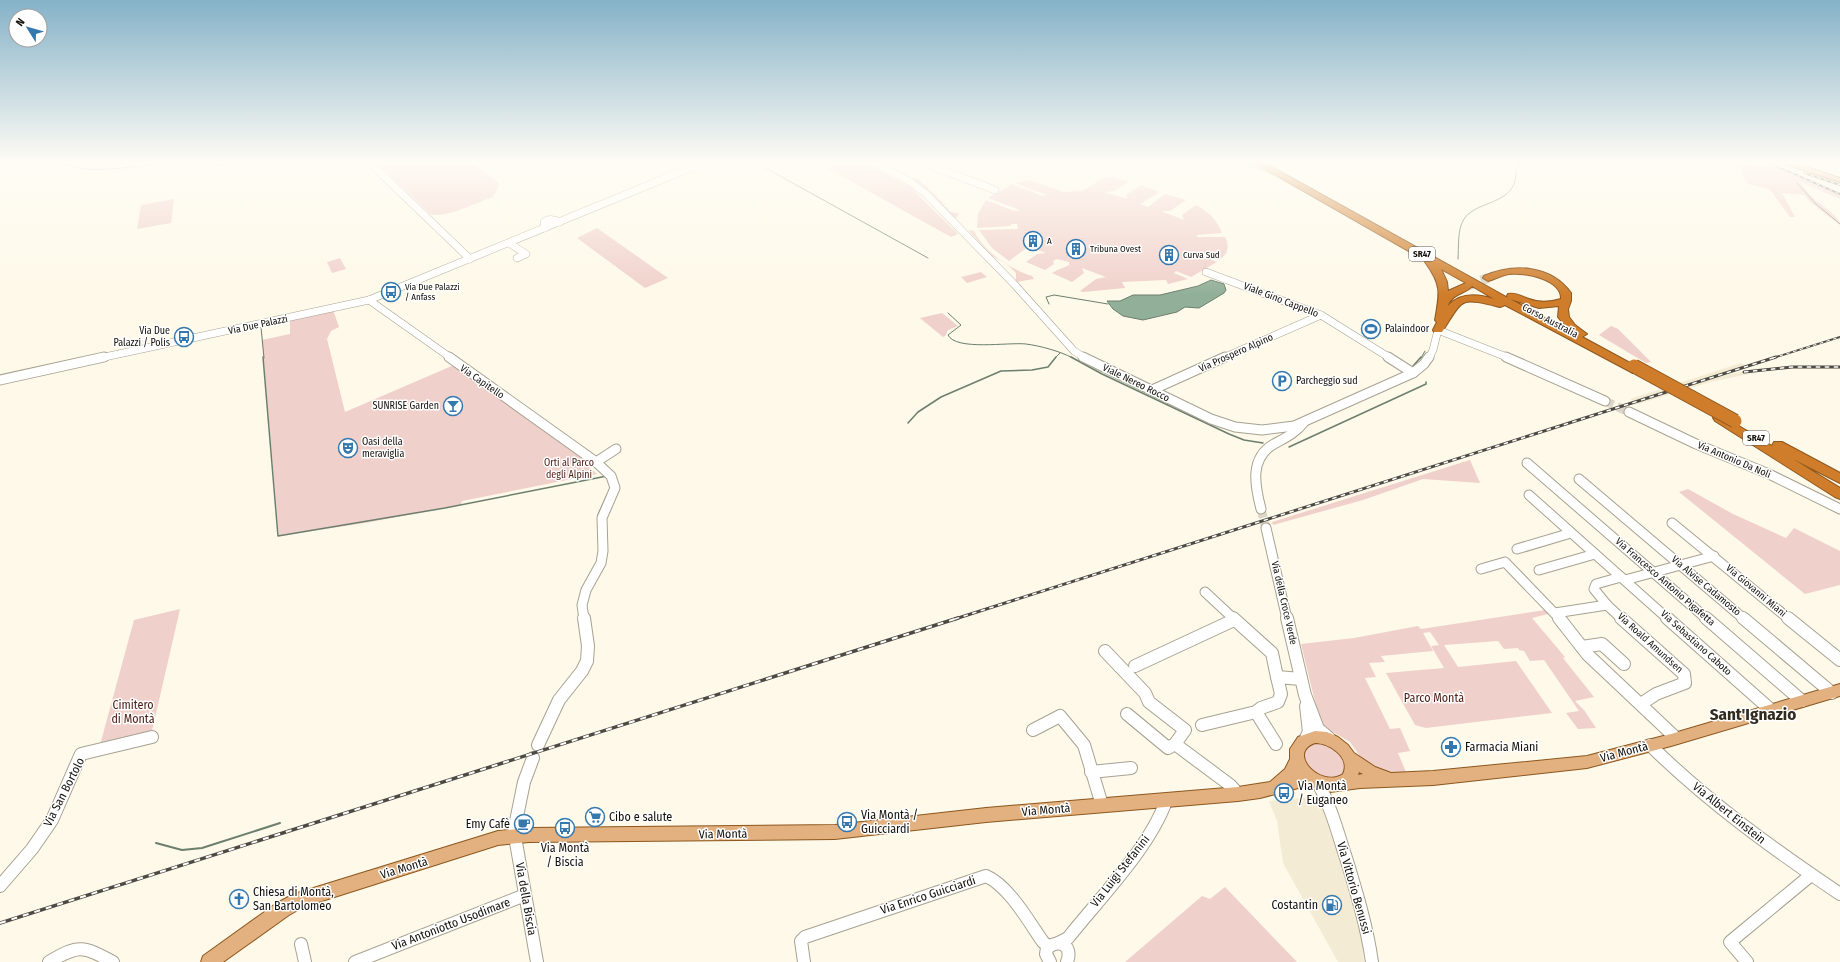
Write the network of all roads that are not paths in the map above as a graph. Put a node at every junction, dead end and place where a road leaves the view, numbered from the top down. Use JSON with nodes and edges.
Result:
{"nodes":[{"id":1,"x":415,"y":206,"type":"edge"},
{"id":2,"x":599,"y":206,"type":"edge"},
{"id":3,"x":938,"y":206,"type":"edge"},
{"id":4,"x":1336,"y":206,"type":"edge"},
{"id":5,"x":1343,"y":206,"type":"edge"},
{"id":6,"x":1397,"y":240,"type":"junction"},
{"id":7,"x":509,"y":243,"type":"junction"},
{"id":8,"x":1436,"y":257,"type":"junction"},
{"id":9,"x":517,"y":258,"type":"dead end"},
{"id":10,"x":470,"y":259,"type":"junction"},
{"id":11,"x":1206,"y":272,"type":"dead end"},
{"id":12,"x":1488,"y":278,"type":"tunnel mouth"},
{"id":13,"x":1467,"y":286,"type":"tunnel mouth"},
{"id":14,"x":369,"y":300,"type":"junction"},
{"id":15,"x":1566,"y":301,"type":"junction"},
{"id":16,"x":1443,"y":302,"type":"junction"},
{"id":17,"x":1321,"y":315,"type":"junction"},
{"id":18,"x":1438,"y":330,"type":"junction"},
{"id":19,"x":1589,"y":345,"type":"junction"},
{"id":20,"x":1635,"y":368,"type":"junction"},
{"id":21,"x":1413,"y":373,"type":"junction"},
{"id":22,"x":0,"y":380,"type":"edge"},
{"id":23,"x":1152,"y":390,"type":"junction"},
{"id":24,"x":1605,"y":401,"type":"tunnel mouth"},
{"id":25,"x":1699,"y":406,"type":"junction"},
{"id":26,"x":1629,"y":412,"type":"tunnel mouth"},
{"id":27,"x":1305,"y":421,"type":"junction"},
{"id":28,"x":1285,"y":428,"type":"junction"},
{"id":29,"x":1262,"y":430,"type":"junction"},
{"id":30,"x":1289,"y":437,"type":"junction"},
{"id":31,"x":1272,"y":444,"type":"junction"},
{"id":32,"x":616,"y":449,"type":"dead end"},
{"id":33,"x":596,"y":462,"type":"junction"},
{"id":34,"x":1527,"y":463,"type":"dead end"},
{"id":35,"x":1579,"y":479,"type":"dead end"},
{"id":36,"x":1840,"y":479,"type":"edge"},
{"id":37,"x":1840,"y":484,"type":"edge"},
{"id":38,"x":1840,"y":494,"type":"edge"},
{"id":39,"x":1529,"y":495,"type":"dead end"},
{"id":40,"x":1261,"y":509,"type":"tunnel mouth"},
{"id":41,"x":1840,"y":509,"type":"edge"},
{"id":42,"x":1672,"y":522,"type":"dead end"},
{"id":43,"x":1266,"y":528,"type":"tunnel mouth"},
{"id":44,"x":1572,"y":533,"type":"junction"},
{"id":45,"x":1517,"y":549,"type":"dead end"},
{"id":46,"x":1595,"y":554,"type":"junction"},
{"id":47,"x":1714,"y":556,"type":"junction"},
{"id":48,"x":1681,"y":565,"type":"junction"},
{"id":49,"x":1481,"y":569,"type":"dead end"},
{"id":50,"x":1539,"y":570,"type":"dead end"},
{"id":51,"x":1654,"y":572,"type":"junction"},
{"id":52,"x":1623,"y":578,"type":"junction"},
{"id":53,"x":1205,"y":592,"type":"dead end"},
{"id":54,"x":1607,"y":605,"type":"junction"},
{"id":55,"x":1555,"y":613,"type":"junction"},
{"id":56,"x":1234,"y":620,"type":"junction"},
{"id":57,"x":1582,"y":647,"type":"junction"},
{"id":58,"x":1105,"y":651,"type":"dead end"},
{"id":59,"x":1840,"y":660,"type":"edge"},
{"id":60,"x":1624,"y":664,"type":"dead end"},
{"id":61,"x":1135,"y":666,"type":"dead end"},
{"id":62,"x":1277,"y":677,"type":"junction"},
{"id":63,"x":1301,"y":679,"type":"junction"},
{"id":64,"x":1836,"y":692,"type":"edge"},
{"id":65,"x":1305,"y":695,"type":"junction"},
{"id":66,"x":1802,"y":701,"type":"junction"},
{"id":67,"x":1640,"y":704,"type":"junction"},
{"id":68,"x":1771,"y":710,"type":"junction"},
{"id":69,"x":1256,"y":712,"type":"junction"},
{"id":70,"x":1127,"y":714,"type":"dead end"},
{"id":71,"x":1202,"y":725,"type":"dead end"},
{"id":72,"x":1033,"y":730,"type":"dead end"},
{"id":73,"x":152,"y":737,"type":"dead end"},
{"id":74,"x":1676,"y":738,"type":"junction"},
{"id":75,"x":1305,"y":740,"type":"junction"},
{"id":76,"x":1333,"y":742,"type":"junction"},
{"id":77,"x":1175,"y":744,"type":"junction"},
{"id":78,"x":1276,"y":744,"type":"dead end"},
{"id":79,"x":1650,"y":745,"type":"junction"},
{"id":80,"x":538,"y":746,"type":"dead end"},
{"id":81,"x":533,"y":758,"type":"dead end"},
{"id":82,"x":1350,"y":758,"type":"junction"},
{"id":83,"x":1297,"y":759,"type":"junction"},
{"id":84,"x":1131,"y":768,"type":"dead end"},
{"id":85,"x":1091,"y":772,"type":"junction"},
{"id":86,"x":1402,"y":780,"type":"junction"},
{"id":87,"x":1316,"y":781,"type":"junction"},
{"id":88,"x":1337,"y":784,"type":"junction"},
{"id":89,"x":1264,"y":790,"type":"junction"},
{"id":90,"x":1238,"y":794,"type":"junction"},
{"id":91,"x":1166,"y":801,"type":"junction"},
{"id":92,"x":1102,"y":805,"type":"junction"},
{"id":93,"x":1331,"y":814,"type":"junction"},
{"id":94,"x":515,"y":836,"type":"junction"},
{"id":95,"x":1811,"y":876,"type":"junction"},
{"id":96,"x":0,"y":886,"type":"edge"},
{"id":97,"x":1840,"y":894,"type":"edge"},
{"id":98,"x":525,"y":895,"type":"junction"},
{"id":99,"x":301,"y":944,"type":"dead end"},
{"id":100,"x":1055,"y":951,"type":"edge"},
{"id":101,"x":49,"y":962,"type":"edge"},
{"id":102,"x":113,"y":962,"type":"edge"},
{"id":103,"x":209,"y":962,"type":"edge"},
{"id":104,"x":304,"y":962,"type":"edge"},
{"id":105,"x":355,"y":962,"type":"edge"},
{"id":106,"x":537,"y":962,"type":"edge"},
{"id":107,"x":804,"y":962,"type":"edge"},
{"id":108,"x":1067,"y":962,"type":"edge"},
{"id":109,"x":1372,"y":962,"type":"edge"},
{"id":110,"x":1747,"y":962,"type":"edge"}],
"edges":[{"from":1,"to":10,"type":"street"},
{"from":2,"to":7,"type":"street","name":"Via Due Palazzi"},
{"from":3,"to":23,"type":"street","name":"Viale Nereo Rocco"},
{"from":4,"to":6,"type":"highway","name":"Corso Australia","number":"SR47"},
{"from":5,"to":8,"type":"highway","name":"Corso Australia","number":"SR47"},
{"from":6,"to":16,"type":"highway"},
{"from":6,"to":19,"type":"highway","name":"Corso Australia","number":"SR47"},
{"from":7,"to":9,"type":"street"},
{"from":7,"to":10,"type":"street","name":"Via Due Palazzi"},
{"from":8,"to":15,"type":"highway"},
{"from":8,"to":20,"type":"highway","name":"Corso Australia","number":"SR47"},
{"from":10,"to":14,"type":"street","name":"Via Due Palazzi"},
{"from":11,"to":17,"type":"street","name":"Viale Gino Cappello"},
{"from":12,"to":15,"type":"highway"},
{"from":13,"to":16,"type":"highway"},
{"from":14,"to":22,"type":"street","name":"Via Due Palazzi"},
{"from":14,"to":33,"type":"street","name":"Via Capitello"},
{"from":15,"to":20,"type":"highway"},
{"from":16,"to":18,"type":"highway"},
{"from":17,"to":21,"type":"street","name":"Viale Gino Cappello"},
{"from":17,"to":23,"type":"street","name":"Via Prospero Alpino"},
{"from":18,"to":19,"type":"highway"},
{"from":18,"to":21,"type":"street","name":"Viale Nereo Rocco"},
{"from":18,"to":24,"type":"street"},
{"from":19,"to":20,"type":"highway","name":"Corso Australia","number":"SR47"},
{"from":20,"to":25,"type":"highway","name":"Corso Australia","number":"SR47"},
{"from":20,"to":36,"type":"highway","name":"Corso Australia","number":"SR47","bridge":true},
{"from":21,"to":27,"type":"street","name":"Viale Nereo Rocco"},
{"from":23,"to":29,"type":"street","name":"Viale Nereo Rocco"},
{"from":25,"to":37,"type":"highway","name":"Corso Australia","number":"SR47"},
{"from":25,"to":38,"type":"highway"},
{"from":26,"to":41,"type":"street","name":"Via Antonio Da Noli"},
{"from":27,"to":28,"type":"street","name":"Viale Nereo Rocco"},
{"from":27,"to":30,"type":"street"},
{"from":28,"to":29,"type":"street","name":"Viale Nereo Rocco"},
{"from":28,"to":30,"type":"street"},
{"from":28,"to":31,"type":"street"},
{"from":29,"to":31,"type":"street"},
{"from":30,"to":31,"type":"street"},
{"from":31,"to":40,"type":"street"},
{"from":32,"to":33,"type":"street"},
{"from":33,"to":80,"type":"street","name":"Via Capitello"},
{"from":34,"to":51,"type":"street","name":"Via Francesco Antonio Pigafetta"},
{"from":35,"to":48,"type":"street","name":"Via Alvise Cadamosto"},
{"from":39,"to":44,"type":"street","name":"Via Sebastiano Caboto"},
{"from":42,"to":47,"type":"street","name":"Via Giovanni Miani"},
{"from":43,"to":63,"type":"street","name":"Via della Croce Verde"},
{"from":44,"to":45,"type":"street"},
{"from":44,"to":46,"type":"street","name":"Via Sebastiano Caboto"},
{"from":46,"to":50,"type":"street"},
{"from":46,"to":52,"type":"street","name":"Via Sebastiano Caboto"},
{"from":47,"to":48,"type":"street"},
{"from":47,"to":59,"type":"street","name":"Via Giovanni Miani"},
{"from":48,"to":51,"type":"street"},
{"from":48,"to":64,"type":"street","name":"Via Alvise Cadamosto"},
{"from":49,"to":55,"type":"street"},
{"from":51,"to":52,"type":"street"},
{"from":51,"to":66,"type":"street","name":"Via Francesco Antonio Pigafetta"},
{"from":52,"to":54,"type":"street","name":"Via Roald Amundsen"},
{"from":52,"to":68,"type":"street","name":"Via Sebastiano Caboto"},
{"from":53,"to":56,"type":"street"},
{"from":54,"to":55,"type":"street"},
{"from":54,"to":67,"type":"street","name":"Via Roald Amundsen"},
{"from":55,"to":57,"type":"street"},
{"from":56,"to":61,"type":"street"},
{"from":56,"to":62,"type":"street"},
{"from":57,"to":60,"type":"street"},
{"from":57,"to":67,"type":"street"},
{"from":58,"to":77,"type":"street"},
{"from":62,"to":63,"type":"street"},
{"from":62,"to":69,"type":"street"},
{"from":63,"to":65,"type":"street","name":"Via della Croce Verde"},
{"from":64,"to":66,"type":"main road","name":"Via Montà"},
{"from":65,"to":75,"type":"street","name":"Via della Croce Verde"},
{"from":65,"to":76,"type":"street","name":"Via della Croce Verde"},
{"from":66,"to":68,"type":"main road","name":"Via Montà"},
{"from":67,"to":74,"type":"street"},
{"from":68,"to":74,"type":"main road","name":"Via Montà"},
{"from":69,"to":71,"type":"street"},
{"from":69,"to":78,"type":"street"},
{"from":70,"to":77,"type":"street"},
{"from":72,"to":85,"type":"street"},
{"from":73,"to":96,"type":"street","name":"Via San Bortolo"},
{"from":74,"to":79,"type":"main road","name":"Via Montà"},
{"from":75,"to":76,"type":"main road","name":"Via Montà"},
{"from":75,"to":83,"type":"main road","name":"Via Montà"},
{"from":76,"to":82,"type":"main road","name":"Via Montà"},
{"from":77,"to":90,"type":"street"},
{"from":79,"to":86,"type":"main road","name":"Via Montà"},
{"from":79,"to":95,"type":"street","name":"Via Albert Einstein"},
{"from":81,"to":94,"type":"street"},
{"from":82,"to":86,"type":"main road","name":"Via Montà"},
{"from":82,"to":88,"type":"main road"},
{"from":83,"to":87,"type":"main road","name":"Via Montà"},
{"from":83,"to":89,"type":"main road","name":"Via Montà"},
{"from":84,"to":85,"type":"street"},
{"from":85,"to":92,"type":"street"},
{"from":86,"to":88,"type":"main road","name":"Via Montà"},
{"from":87,"to":88,"type":"main road","name":"Via Montà"},
{"from":87,"to":89,"type":"main road","name":"Via Montà"},
{"from":87,"to":93,"type":"street","name":"Via Vittorio Benussi"},
{"from":88,"to":93,"type":"street","name":"Via Vittorio Benussi"},
{"from":89,"to":90,"type":"main road","name":"Via Montà"},
{"from":90,"to":91,"type":"main road","name":"Via Montà"},
{"from":91,"to":92,"type":"main road","name":"Via Montà"},
{"from":91,"to":100,"type":"street","name":"Via Luigi Stefanini"},
{"from":92,"to":94,"type":"main road","name":"Via Montà"},
{"from":93,"to":109,"type":"street","name":"Via Vittorio Benussi"},
{"from":94,"to":98,"type":"street","name":"Via della Biscia"},
{"from":94,"to":103,"type":"main road","name":"Via Montà"},
{"from":95,"to":97,"type":"street","name":"Via Albert Einstein"},
{"from":95,"to":110,"type":"street"},
{"from":98,"to":105,"type":"street","name":"Via Antoniotto Usodimare"},
{"from":98,"to":106,"type":"street","name":"Via della Biscia"},
{"from":99,"to":104,"type":"street"},
{"from":100,"to":107,"type":"street","name":"Via Enrico Guicciardi"},
{"from":100,"to":108,"type":"street"},
{"from":101,"to":102,"type":"street"}]}
